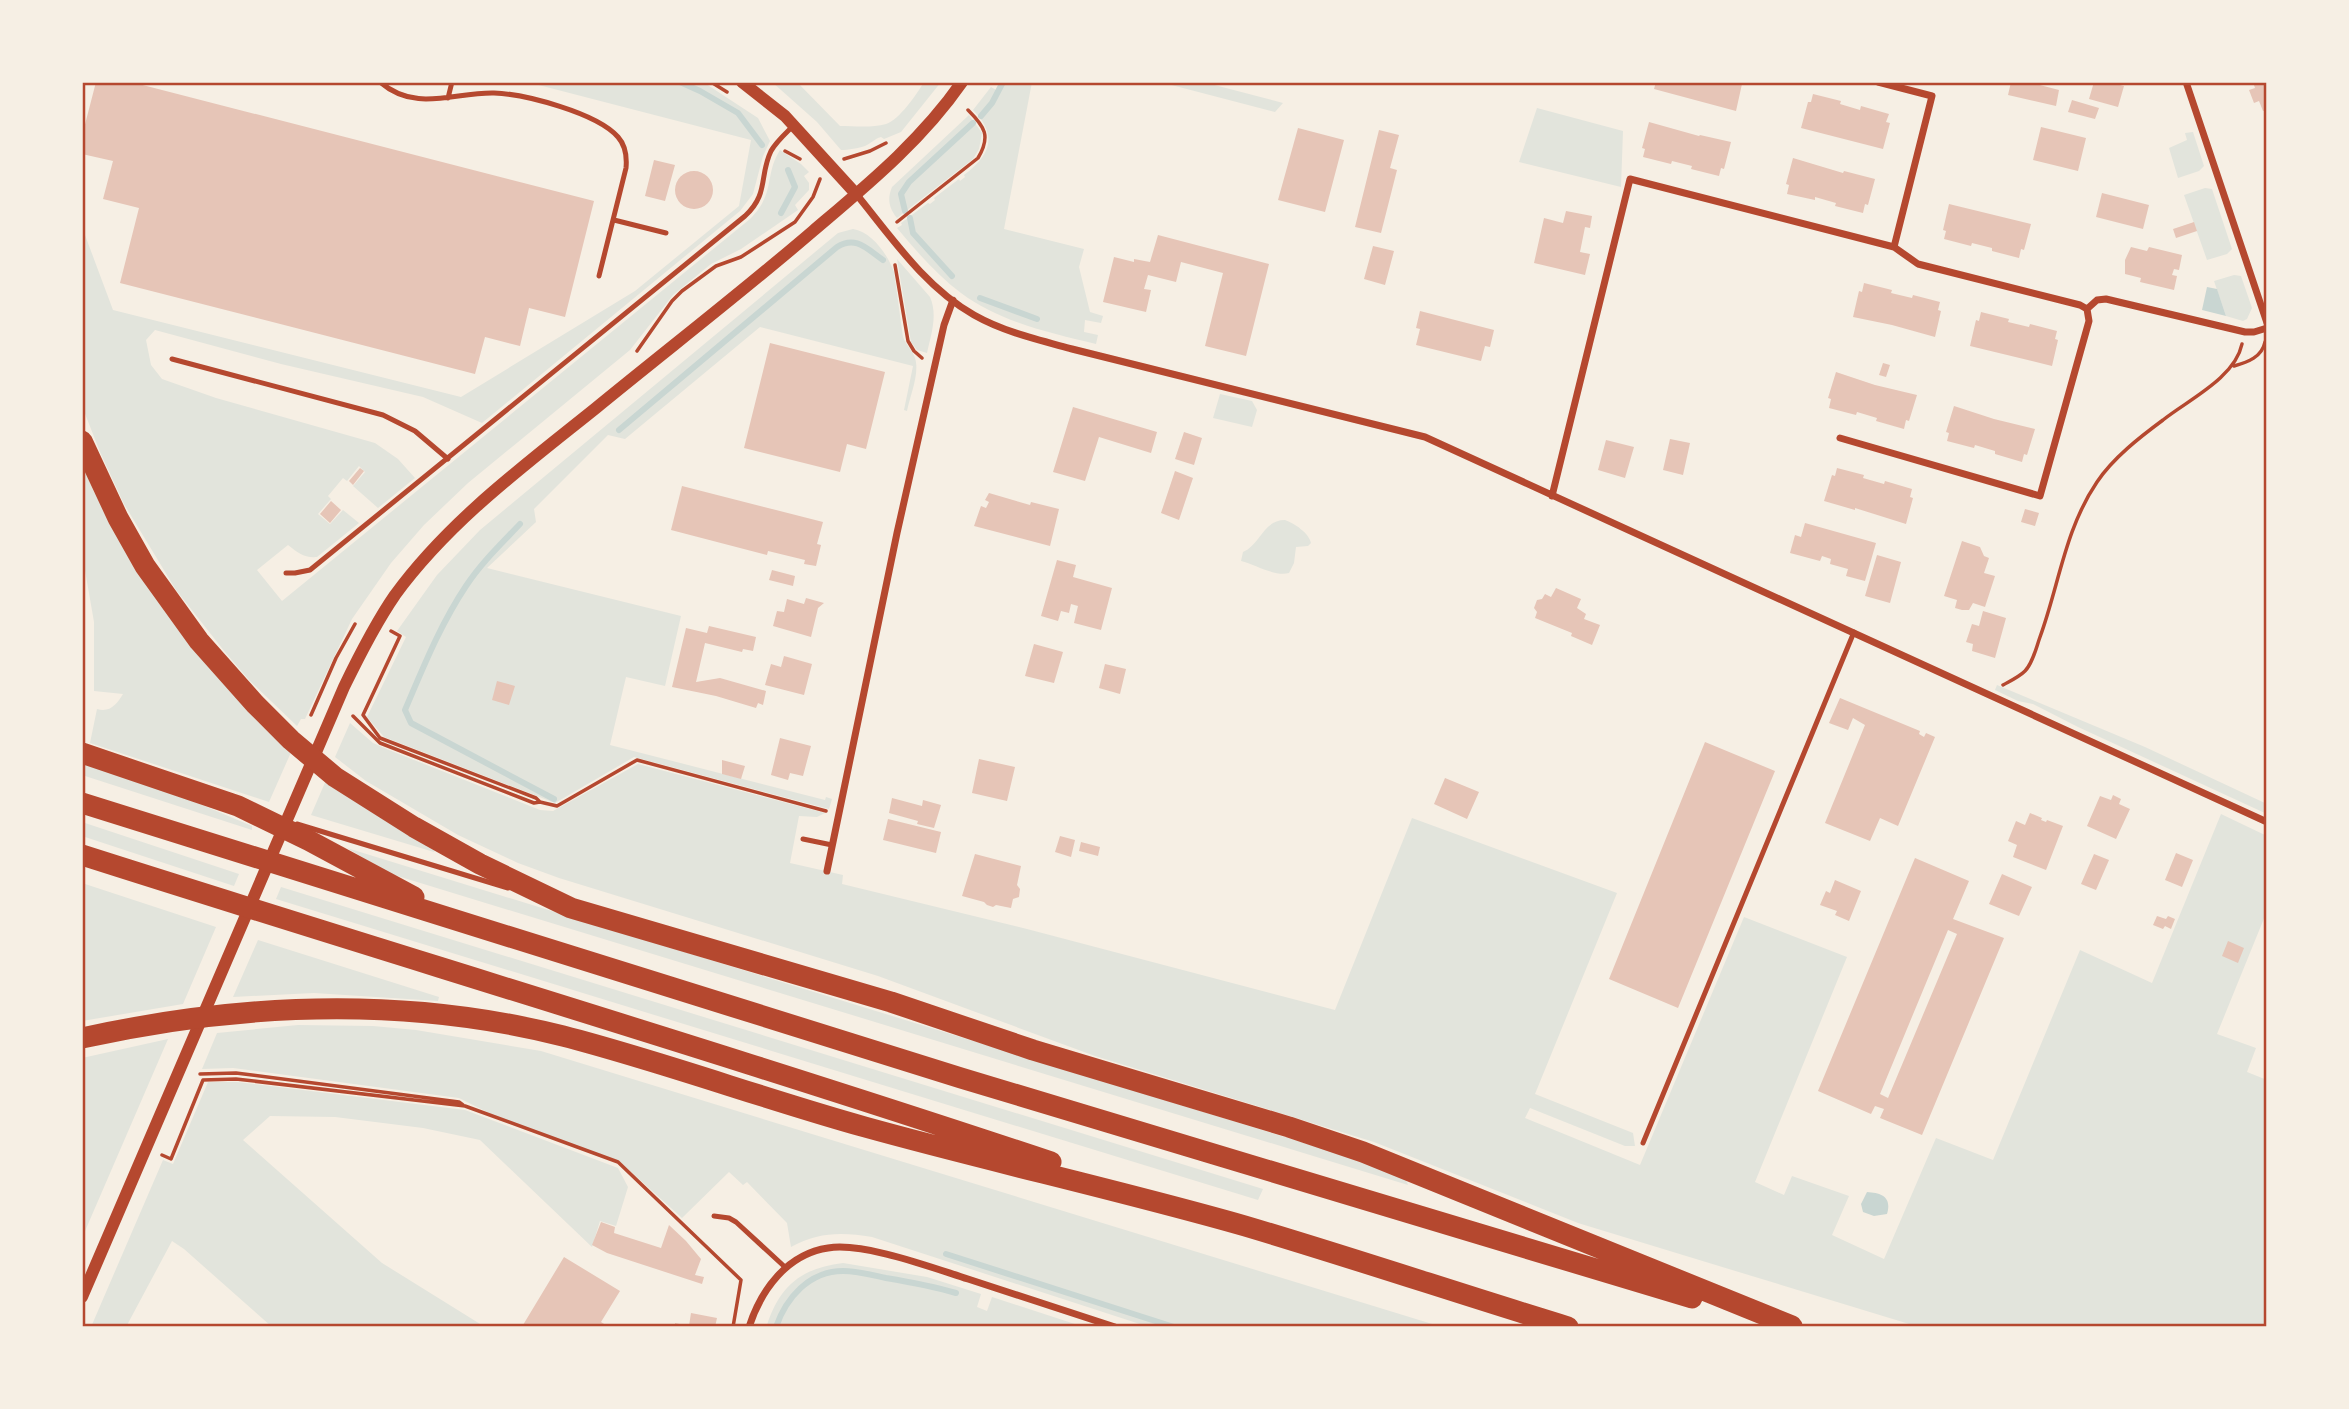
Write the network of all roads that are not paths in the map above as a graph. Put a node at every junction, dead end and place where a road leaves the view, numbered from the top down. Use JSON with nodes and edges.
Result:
{"nodes":[{"id":1,"x":380,"y":82,"type":"edge"},
{"id":2,"x":452,"y":82,"type":"edge"},
{"id":3,"x":742,"y":82,"type":"edge"},
{"id":4,"x":962,"y":82,"type":"edge"},
{"id":5,"x":1878,"y":82,"type":"edge"},
{"id":6,"x":2186,"y":82,"type":"edge"},
{"id":7,"x":448,"y":98,"type":"junction"},
{"id":8,"x":794,"y":124,"type":"junction"},
{"id":9,"x":857,"y":195,"type":"junction"},
{"id":10,"x":614,"y":220,"type":"junction"},
{"id":11,"x":666,"y":233,"type":"dead end"},
{"id":12,"x":1894,"y":247,"type":"junction"},
{"id":13,"x":598,"y":276,"type":"dead end"},
{"id":14,"x":953,"y":300,"type":"junction"},
{"id":15,"x":2087,"y":309,"type":"junction"},
{"id":16,"x":2267,"y":326,"type":"edge"},
{"id":17,"x":172,"y":359,"type":"dead end"},
{"id":18,"x":1840,"y":438,"type":"dead end"},
{"id":19,"x":82,"y":441,"type":"edge"},
{"id":20,"x":448,"y":459,"type":"junction"},
{"id":21,"x":1552,"y":496,"type":"junction"},
{"id":22,"x":286,"y":573,"type":"dead end"},
{"id":23,"x":1854,"y":632,"type":"junction"},
{"id":24,"x":82,"y":753,"type":"edge"},
{"id":25,"x":82,"y":803,"type":"edge"},
{"id":26,"x":237,"y":806,"type":"junction"},
{"id":27,"x":2267,"y":822,"type":"edge"},
{"id":28,"x":803,"y":839,"type":"dead end"},
{"id":29,"x":832,"y":845,"type":"junction"},
{"id":30,"x":82,"y":855,"type":"edge"},
{"id":31,"x":827,"y":871,"type":"dead end"},
{"id":32,"x":509,"y":889,"type":"dead end"},
{"id":33,"x":522,"y":892,"type":"dead end"},
{"id":34,"x":571,"y":908,"type":"junction"},
{"id":35,"x":469,"y":925,"type":"junction"},
{"id":36,"x":82,"y":1038,"type":"edge"},
{"id":37,"x":1643,"y":1143,"type":"dead end"},
{"id":38,"x":714,"y":1216,"type":"dead end"},
{"id":39,"x":1240,"y":1225,"type":"junction"},
{"id":40,"x":786,"y":1268,"type":"junction"},
{"id":41,"x":82,"y":1297,"type":"edge"},
{"id":42,"x":1792,"y":1326,"type":"edge"},
{"id":43,"x":749,"y":1327,"type":"edge"},
{"id":44,"x":1115,"y":1327,"type":"edge"},
{"id":45,"x":1568,"y":1327,"type":"edge"}],
"edges":[{"from":1,"to":7,"type":"lane"},
{"from":2,"to":7,"type":"lane"},
{"from":3,"to":8,"type":"street"},
{"from":4,"to":9,"type":"street"},
{"from":5,"to":12,"type":"street"},
{"from":6,"to":16,"type":"street"},
{"from":7,"to":10,"type":"lane"},
{"from":8,"to":9,"type":"street"},
{"from":8,"to":20,"type":"lane"},
{"from":9,"to":14,"type":"street"},
{"from":9,"to":41,"type":"street"},
{"from":10,"to":11,"type":"lane"},
{"from":10,"to":13,"type":"lane"},
{"from":12,"to":15,"type":"street"},
{"from":12,"to":21,"type":"street"},
{"from":14,"to":21,"type":"street"},
{"from":14,"to":29,"type":"street"},
{"from":15,"to":16,"type":"street"},
{"from":15,"to":18,"type":"street"},
{"from":17,"to":20,"type":"lane"},
{"from":19,"to":34,"type":"highway"},
{"from":20,"to":22,"type":"lane"},
{"from":21,"to":23,"type":"street"},
{"from":23,"to":27,"type":"street"},
{"from":23,"to":37,"type":"lane"},
{"from":24,"to":26,"type":"highway"},
{"from":25,"to":35,"type":"highway"},
{"from":26,"to":32,"type":"lane"},
{"from":26,"to":35,"type":"highway"},
{"from":28,"to":29,"type":"lane"},
{"from":29,"to":31,"type":"street"},
{"from":30,"to":39,"type":"highway"},
{"from":33,"to":34,"type":"lane"},
{"from":34,"to":42,"type":"highway"},
{"from":35,"to":42,"type":"highway"},
{"from":36,"to":39,"type":"highway"},
{"from":38,"to":40,"type":"lane"},
{"from":39,"to":45,"type":"highway"},
{"from":40,"to":43,"type":"street"},
{"from":40,"to":44,"type":"street"}]}
